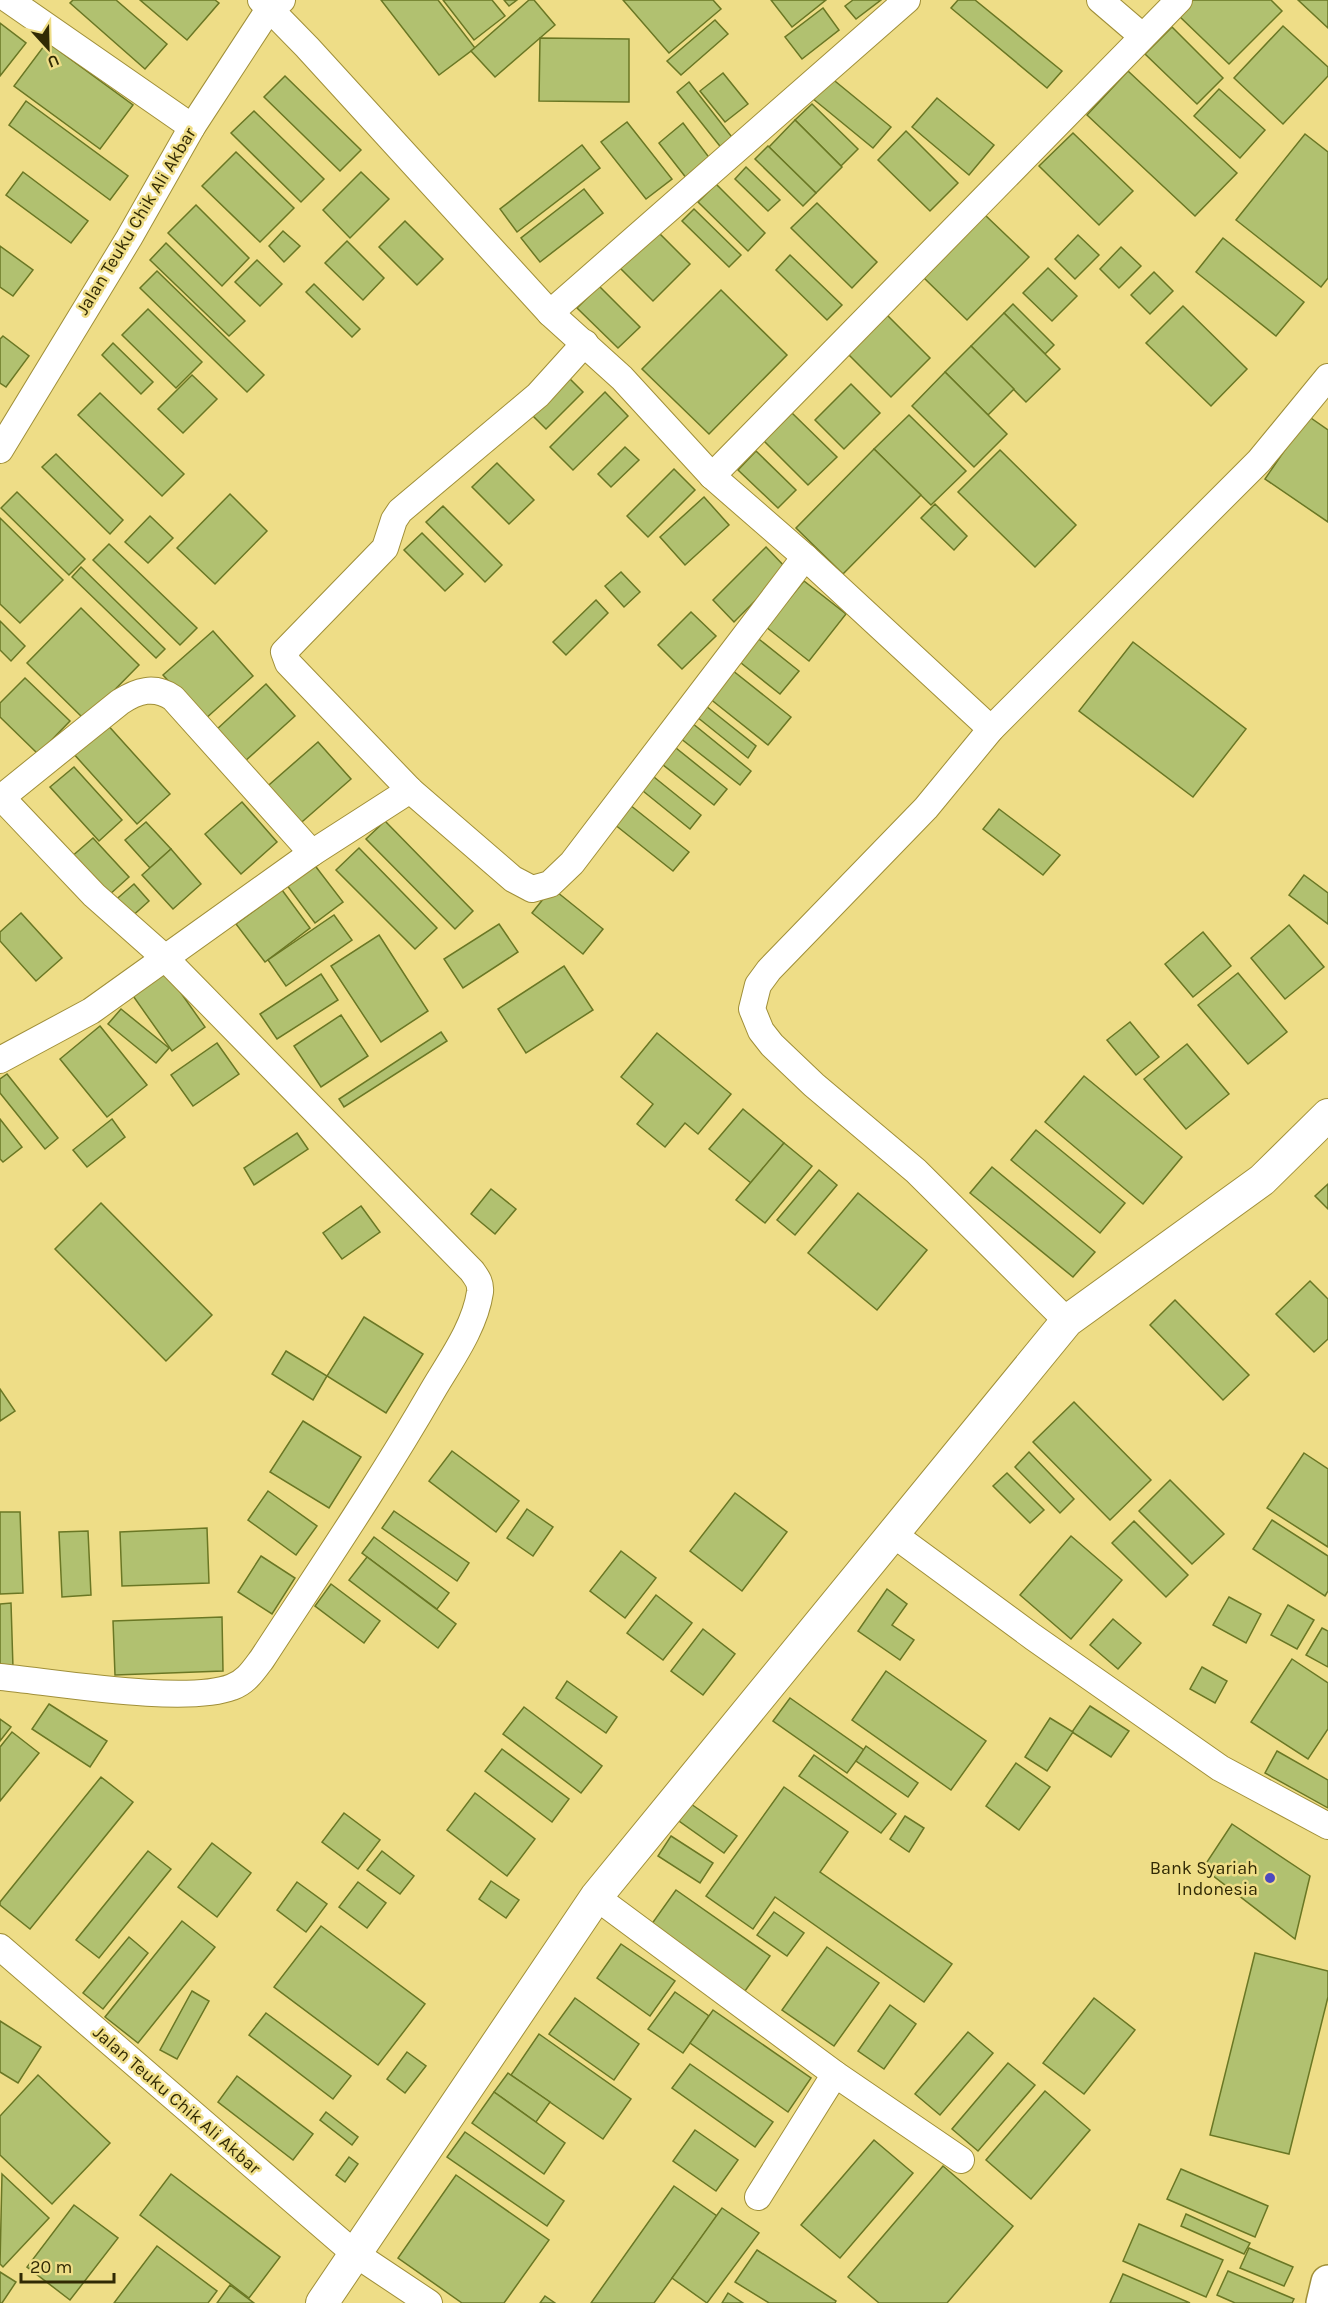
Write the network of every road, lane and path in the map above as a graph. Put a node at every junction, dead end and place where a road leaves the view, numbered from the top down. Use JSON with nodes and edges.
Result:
{"nodes":[{"id":1,"x":9,"y":0,"type":"edge"},
{"id":2,"x":907,"y":0,"type":"edge"},
{"id":3,"x":1100,"y":0,"type":"edge"},
{"id":4,"x":1179,"y":0,"type":"edge"},
{"id":5,"x":271,"y":3,"type":"edge"},
{"id":6,"x":1142,"y":36,"type":"junction"},
{"id":7,"x":192,"y":127,"type":"junction"},
{"id":8,"x":550,"y":313,"type":"junction"},
{"id":9,"x":585,"y":343,"type":"junction"},
{"id":10,"x":1328,"y":377,"type":"edge"},
{"id":11,"x":8,"y":414,"type":"edge"},
{"id":12,"x":0,"y":450,"type":"edge"},
{"id":13,"x":712,"y":476,"type":"junction"},
{"id":14,"x":805,"y":557,"type":"junction"},
{"id":15,"x":992,"y":729,"type":"junction"},
{"id":16,"x":410,"y":790,"type":"junction"},
{"id":17,"x":1,"y":796,"type":"edge"},
{"id":18,"x":312,"y":853,"type":"junction"},
{"id":19,"x":164,"y":957,"type":"junction"},
{"id":20,"x":0,"y":1060,"type":"edge"},
{"id":21,"x":1328,"y":1115,"type":"edge"},
{"id":22,"x":1067,"y":1321,"type":"junction"},
{"id":23,"x":893,"y":1534,"type":"junction"},
{"id":24,"x":0,"y":1677,"type":"edge"},
{"id":25,"x":1328,"y":1826,"type":"edge"},
{"id":26,"x":596,"y":1896,"type":"junction"},
{"id":27,"x":0,"y":1947,"type":"edge"},
{"id":28,"x":835,"y":2074,"type":"junction"},
{"id":29,"x":961,"y":2160,"type":"dead end"},
{"id":30,"x":758,"y":2197,"type":"dead end"},
{"id":31,"x":354,"y":2253,"type":"junction"},
{"id":32,"x":1328,"y":2282,"type":"edge"},
{"id":33,"x":322,"y":2303,"type":"edge"},
{"id":34,"x":429,"y":2303,"type":"edge"},
{"id":35,"x":1323,"y":2303,"type":"edge"}],
"edges":[{"from":1,"to":7,"type":"street"},
{"from":2,"to":8,"type":"street"},
{"from":3,"to":6,"type":"street"},
{"from":4,"to":6,"type":"street"},
{"from":5,"to":7,"type":"street","name":"Jalan Teuku Chik Ali Akbar"},
{"from":5,"to":8,"type":"street"},
{"from":6,"to":13,"type":"street"},
{"from":7,"to":11,"type":"street","name":"Jalan Teuku Chik Ali Akbar"},
{"from":8,"to":9,"type":"street"},
{"from":9,"to":13,"type":"street"},
{"from":9,"to":16,"type":"street"},
{"from":10,"to":15,"type":"street"},
{"from":11,"to":12,"type":"street","name":"Jalan Teuku Chik Ali Akbar"},
{"from":13,"to":14,"type":"street"},
{"from":14,"to":15,"type":"street"},
{"from":14,"to":16,"type":"street"},
{"from":15,"to":22,"type":"street"},
{"from":16,"to":18,"type":"street"},
{"from":17,"to":18,"type":"street"},
{"from":17,"to":19,"type":"street"},
{"from":18,"to":19,"type":"street"},
{"from":19,"to":20,"type":"street"},
{"from":19,"to":24,"type":"street"},
{"from":21,"to":22,"type":"street"},
{"from":22,"to":23,"type":"street"},
{"from":23,"to":25,"type":"street"},
{"from":23,"to":26,"type":"street"},
{"from":26,"to":28,"type":"street"},
{"from":26,"to":31,"type":"street"},
{"from":27,"to":31,"type":"street","name":"Jalan Teuku Chik Ali Akbar"},
{"from":28,"to":29,"type":"street"},
{"from":28,"to":30,"type":"street"},
{"from":31,"to":33,"type":"street"},
{"from":31,"to":34,"type":"street","name":"Jalan Teuku Chik Ali Akbar"},
{"from":32,"to":35,"type":"highway"}]}
